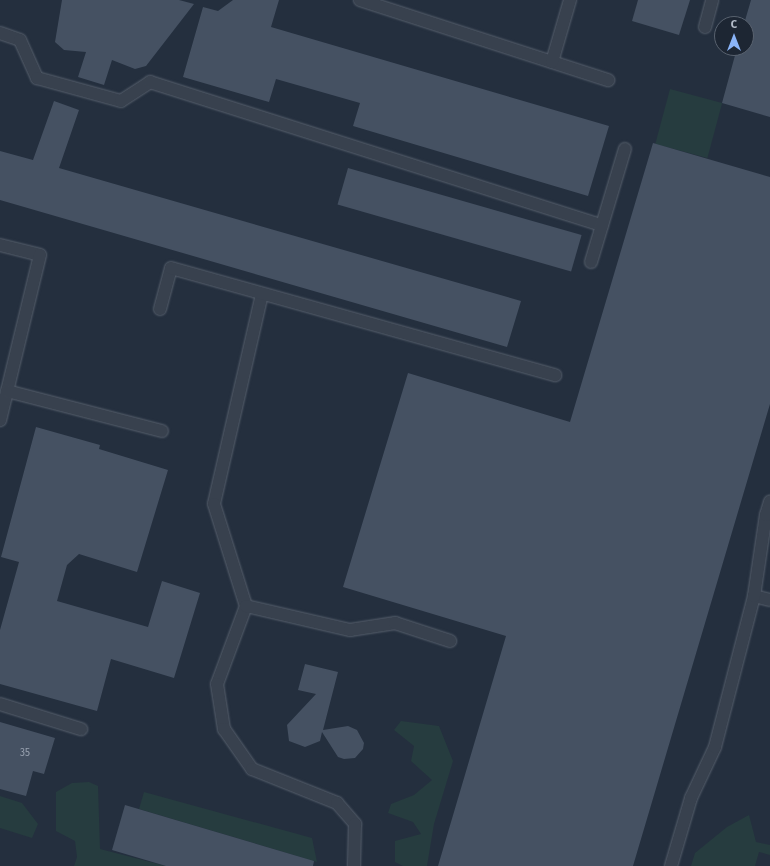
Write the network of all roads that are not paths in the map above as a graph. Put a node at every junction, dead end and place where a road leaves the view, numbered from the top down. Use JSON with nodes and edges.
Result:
{"nodes":[{"id":1,"x":360,"y":0,"type":"edge"},
{"id":2,"x":570,"y":0,"type":"edge"},
{"id":3,"x":712,"y":0,"type":"edge"},
{"id":4,"x":705,"y":27,"type":"dead end"},
{"id":5,"x":0,"y":33,"type":"edge"},
{"id":6,"x":552,"y":62,"type":"junction"},
{"id":7,"x":608,"y":80,"type":"dead end"},
{"id":8,"x":625,"y":149,"type":"dead end"},
{"id":9,"x":602,"y":225,"type":"junction"},
{"id":10,"x":0,"y":245,"type":"edge"},
{"id":11,"x":592,"y":262,"type":"dead end"},
{"id":12,"x":262,"y":294,"type":"junction"},
{"id":13,"x":160,"y":309,"type":"dead end"},
{"id":14,"x":555,"y":375,"type":"dead end"},
{"id":15,"x":7,"y":391,"type":"junction"},
{"id":16,"x":0,"y":420,"type":"edge"},
{"id":17,"x":162,"y":431,"type":"dead end"},
{"id":18,"x":770,"y":502,"type":"edge"},
{"id":19,"x":754,"y":596,"type":"junction"},
{"id":20,"x":770,"y":600,"type":"edge"},
{"id":21,"x":246,"y":606,"type":"junction"},
{"id":22,"x":450,"y":641,"type":"dead end"},
{"id":23,"x":0,"y":704,"type":"edge"},
{"id":24,"x":81,"y":729,"type":"dead end"},
{"id":25,"x":354,"y":866,"type":"edge"},
{"id":26,"x":671,"y":866,"type":"edge"}],
"edges":[{"from":1,"to":6,"type":"lane"},
{"from":2,"to":6,"type":"lane"},
{"from":3,"to":4,"type":"lane"},
{"from":5,"to":9,"type":"lane"},
{"from":6,"to":7,"type":"lane"},
{"from":8,"to":9,"type":"lane"},
{"from":9,"to":11,"type":"lane"},
{"from":10,"to":15,"type":"lane"},
{"from":12,"to":13,"type":"lane"},
{"from":12,"to":14,"type":"lane"},
{"from":12,"to":21,"type":"lane"},
{"from":15,"to":16,"type":"lane"},
{"from":15,"to":17,"type":"lane"},
{"from":18,"to":19,"type":"lane"},
{"from":19,"to":20,"type":"lane"},
{"from":19,"to":26,"type":"lane"},
{"from":21,"to":22,"type":"lane"},
{"from":21,"to":25,"type":"lane"},
{"from":23,"to":24,"type":"lane"}]}
